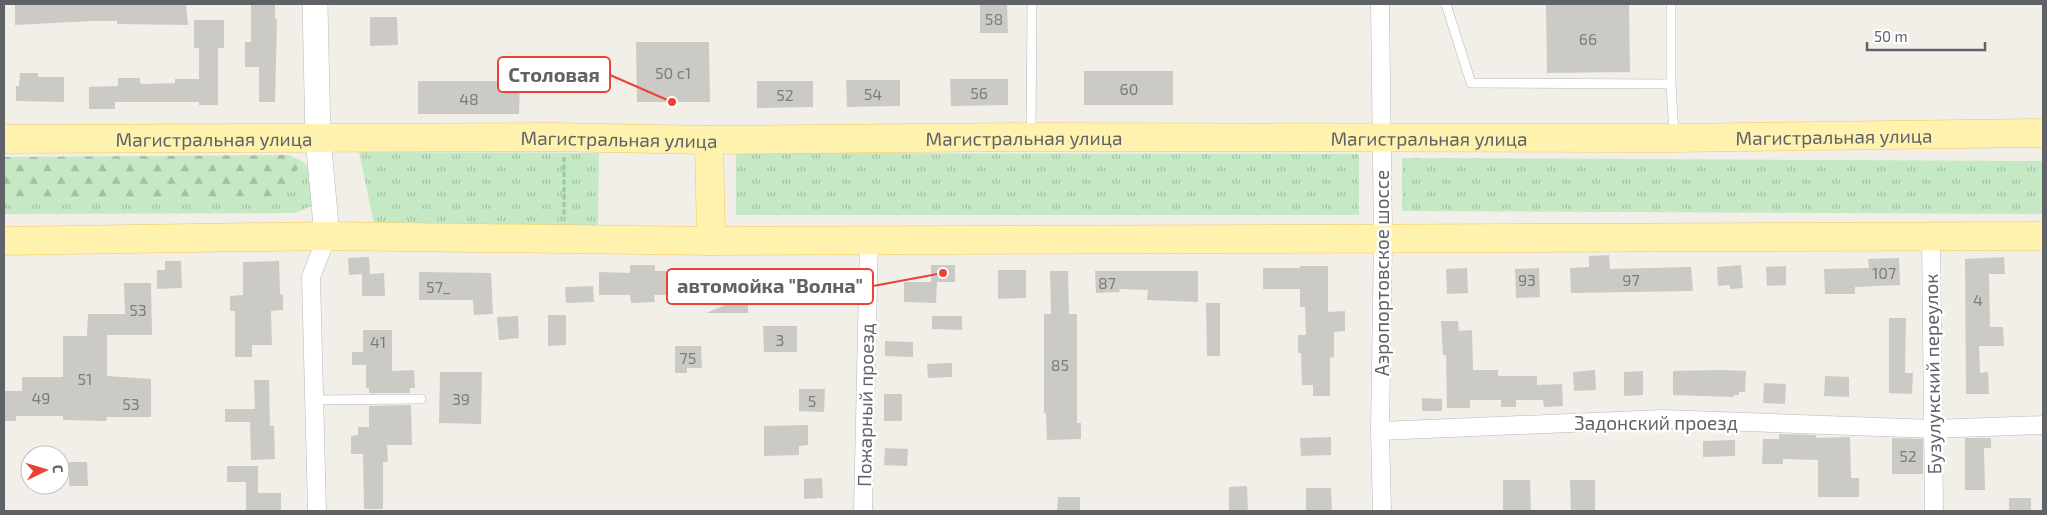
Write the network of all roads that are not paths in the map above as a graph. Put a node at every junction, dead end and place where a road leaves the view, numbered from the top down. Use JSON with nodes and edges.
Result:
{"nodes":[{"id":1,"x":315,"y":4,"type":"edge"},
{"id":2,"x":1032,"y":4,"type":"edge"},
{"id":3,"x":1380,"y":4,"type":"edge"},
{"id":4,"x":1446,"y":4,"type":"edge"},
{"id":5,"x":1671,"y":4,"type":"edge"},
{"id":6,"x":1671,"y":84,"type":"junction"},
{"id":7,"x":2043,"y":133,"type":"edge"},
{"id":8,"x":1031,"y":137,"type":"junction"},
{"id":9,"x":318,"y":138,"type":"junction"},
{"id":10,"x":1381,"y":138,"type":"junction"},
{"id":11,"x":1674,"y":138,"type":"junction"},
{"id":12,"x":4,"y":139,"type":"edge"},
{"id":13,"x":709,"y":140,"type":"junction"},
{"id":14,"x":327,"y":236,"type":"junction"},
{"id":15,"x":1931,"y":236,"type":"junction"},
{"id":16,"x":2043,"y":236,"type":"edge"},
{"id":17,"x":1383,"y":239,"type":"junction"},
{"id":18,"x":868,"y":240,"type":"junction"},
{"id":19,"x":4,"y":241,"type":"edge"},
{"id":20,"x":711,"y":241,"type":"junction"},
{"id":21,"x":421,"y":399,"type":"dead end"},
{"id":22,"x":314,"y":400,"type":"junction"},
{"id":23,"x":2043,"y":425,"type":"edge"},
{"id":24,"x":1933,"y":428,"type":"junction"},
{"id":25,"x":1380,"y":431,"type":"junction"},
{"id":26,"x":317,"y":511,"type":"edge"},
{"id":27,"x":863,"y":511,"type":"edge"},
{"id":28,"x":1382,"y":511,"type":"edge"},
{"id":29,"x":1934,"y":511,"type":"edge"}],
"edges":[{"from":1,"to":9,"type":"street"},
{"from":2,"to":8,"type":"lane"},
{"from":3,"to":10,"type":"street","name":"Аэропортовское шоссе"},
{"from":4,"to":6,"type":"lane"},
{"from":5,"to":6,"type":"lane"},
{"from":6,"to":11,"type":"lane"},
{"from":7,"to":11,"type":"main road","name":"Магистральная улица"},
{"from":8,"to":10,"type":"main road","name":"Магистральная улица"},
{"from":8,"to":13,"type":"main road","name":"Магистральная улица"},
{"from":9,"to":12,"type":"main road","name":"Магистральная улица"},
{"from":9,"to":13,"type":"main road","name":"Магистральная улица"},
{"from":9,"to":14,"type":"street"},
{"from":10,"to":11,"type":"main road","name":"Магистральная улица"},
{"from":10,"to":17,"type":"street","name":"Аэропортовское шоссе"},
{"from":13,"to":20,"type":"main road"},
{"from":14,"to":19,"type":"main road"},
{"from":14,"to":20,"type":"main road"},
{"from":14,"to":22,"type":"street"},
{"from":15,"to":16,"type":"main road"},
{"from":15,"to":17,"type":"main road"},
{"from":15,"to":24,"type":"street","name":"Бузулукский переулок"},
{"from":17,"to":18,"type":"main road"},
{"from":17,"to":25,"type":"street","name":"Аэропортовское шоссе"},
{"from":18,"to":20,"type":"main road"},
{"from":18,"to":27,"type":"street","name":"Пожарный проезд"},
{"from":21,"to":22,"type":"lane"},
{"from":22,"to":26,"type":"street"},
{"from":23,"to":24,"type":"street","name":"Задонский проезд"},
{"from":24,"to":25,"type":"street","name":"Задонский проезд"},
{"from":24,"to":29,"type":"street","name":"Бузулукский переулок"},
{"from":25,"to":28,"type":"street","name":"Аэропортовское шоссе"}]}
